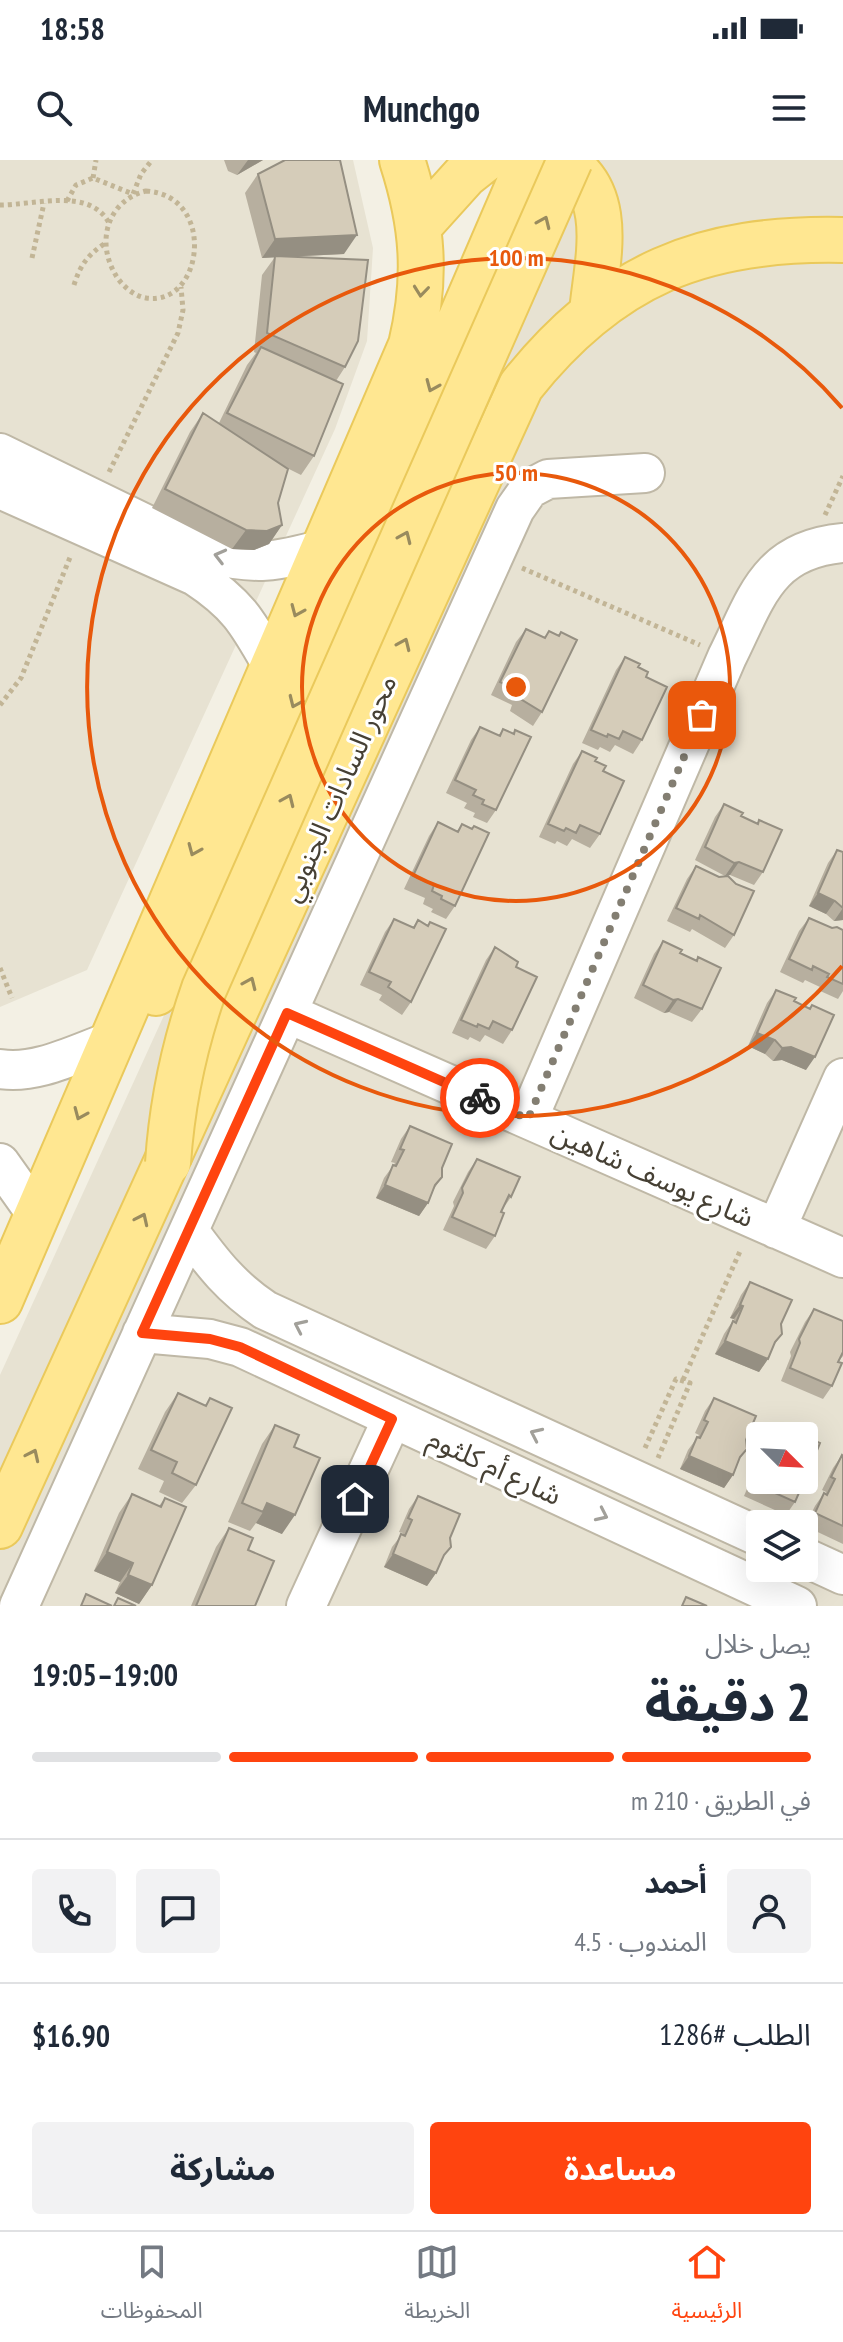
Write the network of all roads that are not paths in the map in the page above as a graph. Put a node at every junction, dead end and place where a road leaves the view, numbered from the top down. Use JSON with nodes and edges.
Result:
{"nodes":[{"id":1,"x":402,"y":160,"type":"edge"},
{"id":2,"x":484,"y":160,"type":"edge"},
{"id":3,"x":529,"y":160,"type":"edge"},
{"id":4,"x":561,"y":160,"type":"edge"},
{"id":5,"x":570,"y":160,"type":"edge"},
{"id":6,"x":419,"y":226,"type":"junction"},
{"id":7,"x":843,"y":240,"type":"edge"},
{"id":8,"x":592,"y":312,"type":"junction"},
{"id":9,"x":0,"y":453,"type":"edge"},
{"id":10,"x":645,"y":473,"type":"dead end"},
{"id":11,"x":0,"y":489,"type":"edge"},
{"id":12,"x":89,"y":513,"type":"junction"},
{"id":13,"x":843,"y":543,"type":"edge"},
{"id":14,"x":324,"y":549,"type":"junction"},
{"id":15,"x":273,"y":667,"type":"junction"},
{"id":16,"x":287,"y":1013,"type":"junction"},
{"id":17,"x":112,"y":1041,"type":"junction"},
{"id":18,"x":0,"y":1069,"type":"edge"},
{"id":19,"x":843,"y":1078,"type":"edge"},
{"id":20,"x":528,"y":1119,"type":"junction"},
{"id":21,"x":0,"y":1163,"type":"edge"},
{"id":22,"x":168,"y":1163,"type":"junction"},
{"id":23,"x":37,"y":1215,"type":"junction"},
{"id":24,"x":765,"y":1224,"type":"junction"},
{"id":25,"x":189,"y":1231,"type":"junction"},
{"id":26,"x":843,"y":1258,"type":"edge"},
{"id":27,"x":0,"y":1301,"type":"edge"},
{"id":28,"x":142,"y":1333,"type":"junction"},
{"id":29,"x":392,"y":1419,"type":"junction"},
{"id":30,"x":702,"y":1510,"type":"junction"},
{"id":31,"x":0,"y":1526,"type":"edge"},
{"id":32,"x":746,"y":1530,"type":"edge"},
{"id":33,"x":683,"y":1552,"type":"junction"},
{"id":34,"x":818,"y":1563,"type":"edge"},
{"id":35,"x":843,"y":1575,"type":"edge"},
{"id":36,"x":19,"y":1606,"type":"edge"},
{"id":37,"x":306,"y":1606,"type":"edge"},
{"id":38,"x":797,"y":1606,"type":"edge"}],
"edges":[{"from":1,"to":6,"type":"main road"},
{"from":2,"to":6,"type":"main road"},
{"from":3,"to":17,"type":"main road","one_way":true},
{"from":4,"to":8,"type":"main road"},
{"from":22,"to":5,"type":"main road","one_way":true,"bridge":true},
{"from":6,"to":14,"type":"main road","one_way":true},
{"from":7,"to":8,"type":"main road","name":"محور السادات الجنوبي"},
{"from":22,"to":8,"type":"main road","name":"محور السادات الجنوبي","one_way":true},
{"from":9,"to":12,"type":"street"},
{"from":10,"to":16,"type":"street"},
{"from":11,"to":12,"type":"street"},
{"from":14,"to":12,"type":"street","one_way":true},
{"from":12,"to":15,"type":"street"},
{"from":13,"to":20,"type":"street"},
{"from":14,"to":15,"type":"main road","one_way":true},
{"from":15,"to":17,"type":"main road","one_way":true},
{"from":16,"to":20,"type":"street","name":"شارع يوسف شاهين"},
{"from":16,"to":25,"type":"street"},
{"from":17,"to":18,"type":"street"},
{"from":17,"to":23,"type":"main road","one_way":true},
{"from":19,"to":24,"type":"street"},
{"from":20,"to":24,"type":"street","name":"شارع يوسف شاهين"},
{"from":21,"to":23,"type":"street"},
{"from":31,"to":22,"type":"main road","name":"محور السادات الجنوبي","one_way":true},
{"from":23,"to":27,"type":"main road"},
{"from":24,"to":26,"type":"street","name":"شارع يوسف شاهين"},
{"from":25,"to":28,"type":"street"},
{"from":30,"to":25,"type":"street","name":"شارع أم كلثوم","one_way":true},
{"from":28,"to":29,"type":"street","name":"شارع أم كلثوم"},
{"from":28,"to":36,"type":"street"},
{"from":29,"to":33,"type":"street","name":"شارع أم كلثوم","one_way":true},
{"from":29,"to":37,"type":"street"},
{"from":30,"to":32,"type":"street","name":"شارع أم كلثوم"},
{"from":30,"to":33,"type":"street"},
{"from":33,"to":38,"type":"street","name":"شارع أم كلثوم"},
{"from":34,"to":35,"type":"street"}]}
